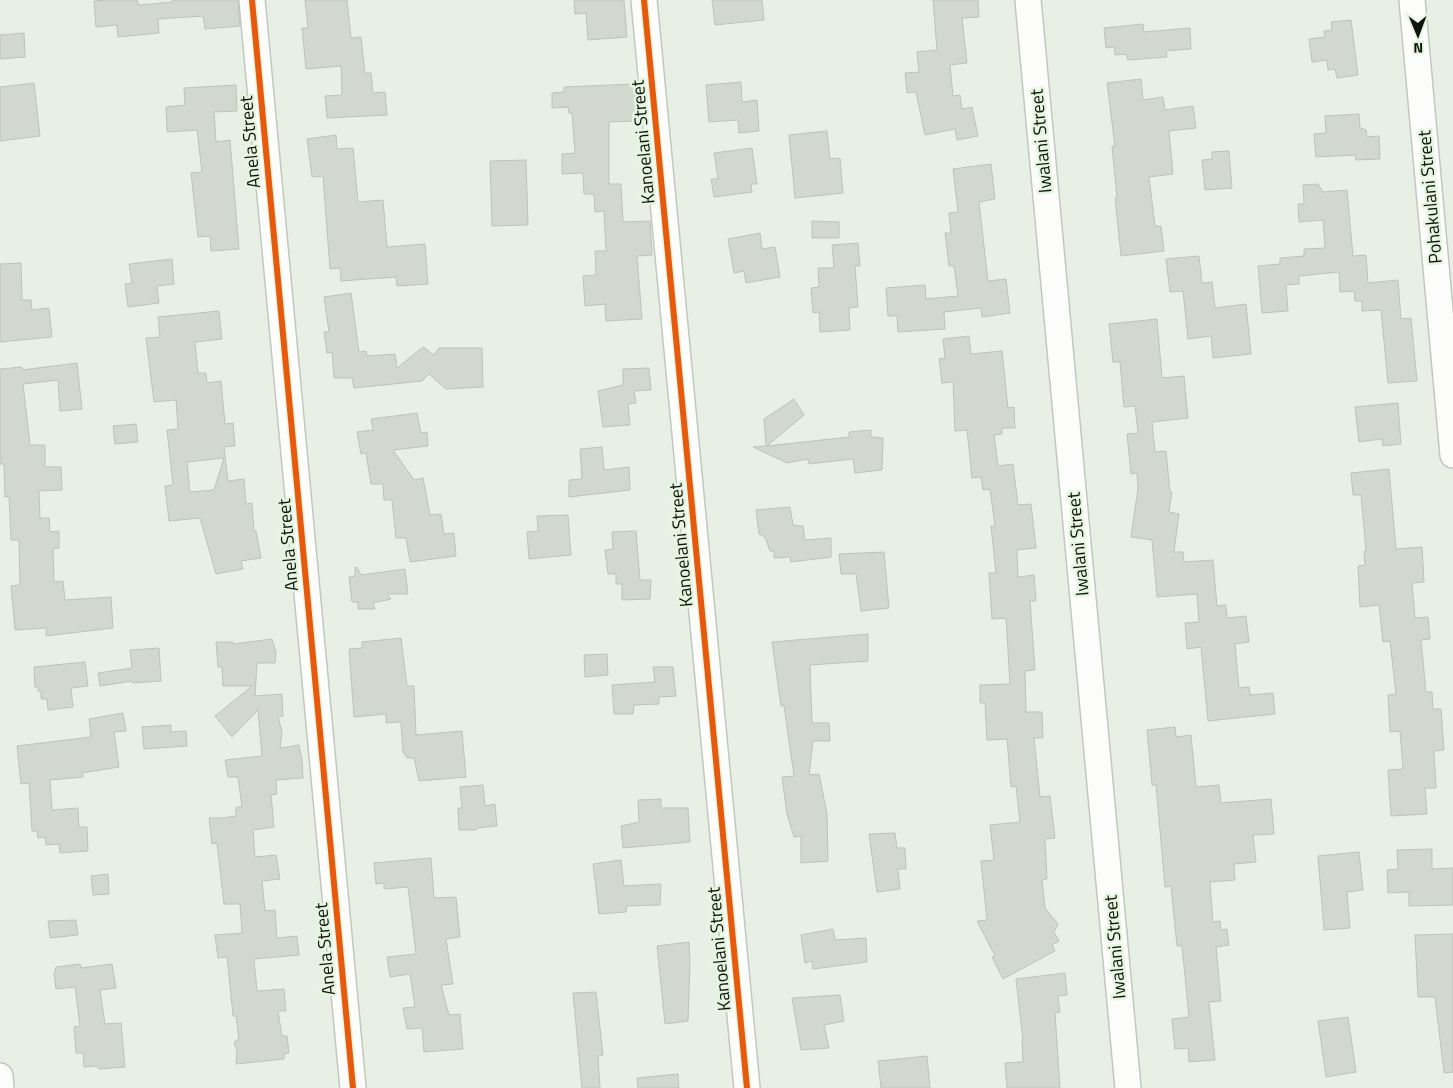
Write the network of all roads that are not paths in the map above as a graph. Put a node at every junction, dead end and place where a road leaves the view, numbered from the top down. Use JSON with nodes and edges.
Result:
{"nodes":[{"id":1,"x":252,"y":0,"type":"edge"},
{"id":2,"x":644,"y":0,"type":"edge"},
{"id":3,"x":1028,"y":0,"type":"edge"},
{"id":4,"x":1412,"y":0,"type":"edge"},
{"id":5,"x":1453,"y":455,"type":"edge"},
{"id":6,"x":0,"y":1076,"type":"edge"},
{"id":7,"x":1,"y":1088,"type":"edge"},
{"id":8,"x":353,"y":1088,"type":"edge"},
{"id":9,"x":747,"y":1088,"type":"edge"},
{"id":10,"x":1128,"y":1088,"type":"edge"}],
"edges":[{"from":1,"to":8,"type":"street","name":"Anela Street"},
{"from":2,"to":9,"type":"street","name":"Kanoelani Street"},
{"from":3,"to":10,"type":"street","name":"Iwalani Street"},
{"from":4,"to":5,"type":"street","name":"Pohakulani Street"},
{"from":6,"to":7,"type":"street"}]}
